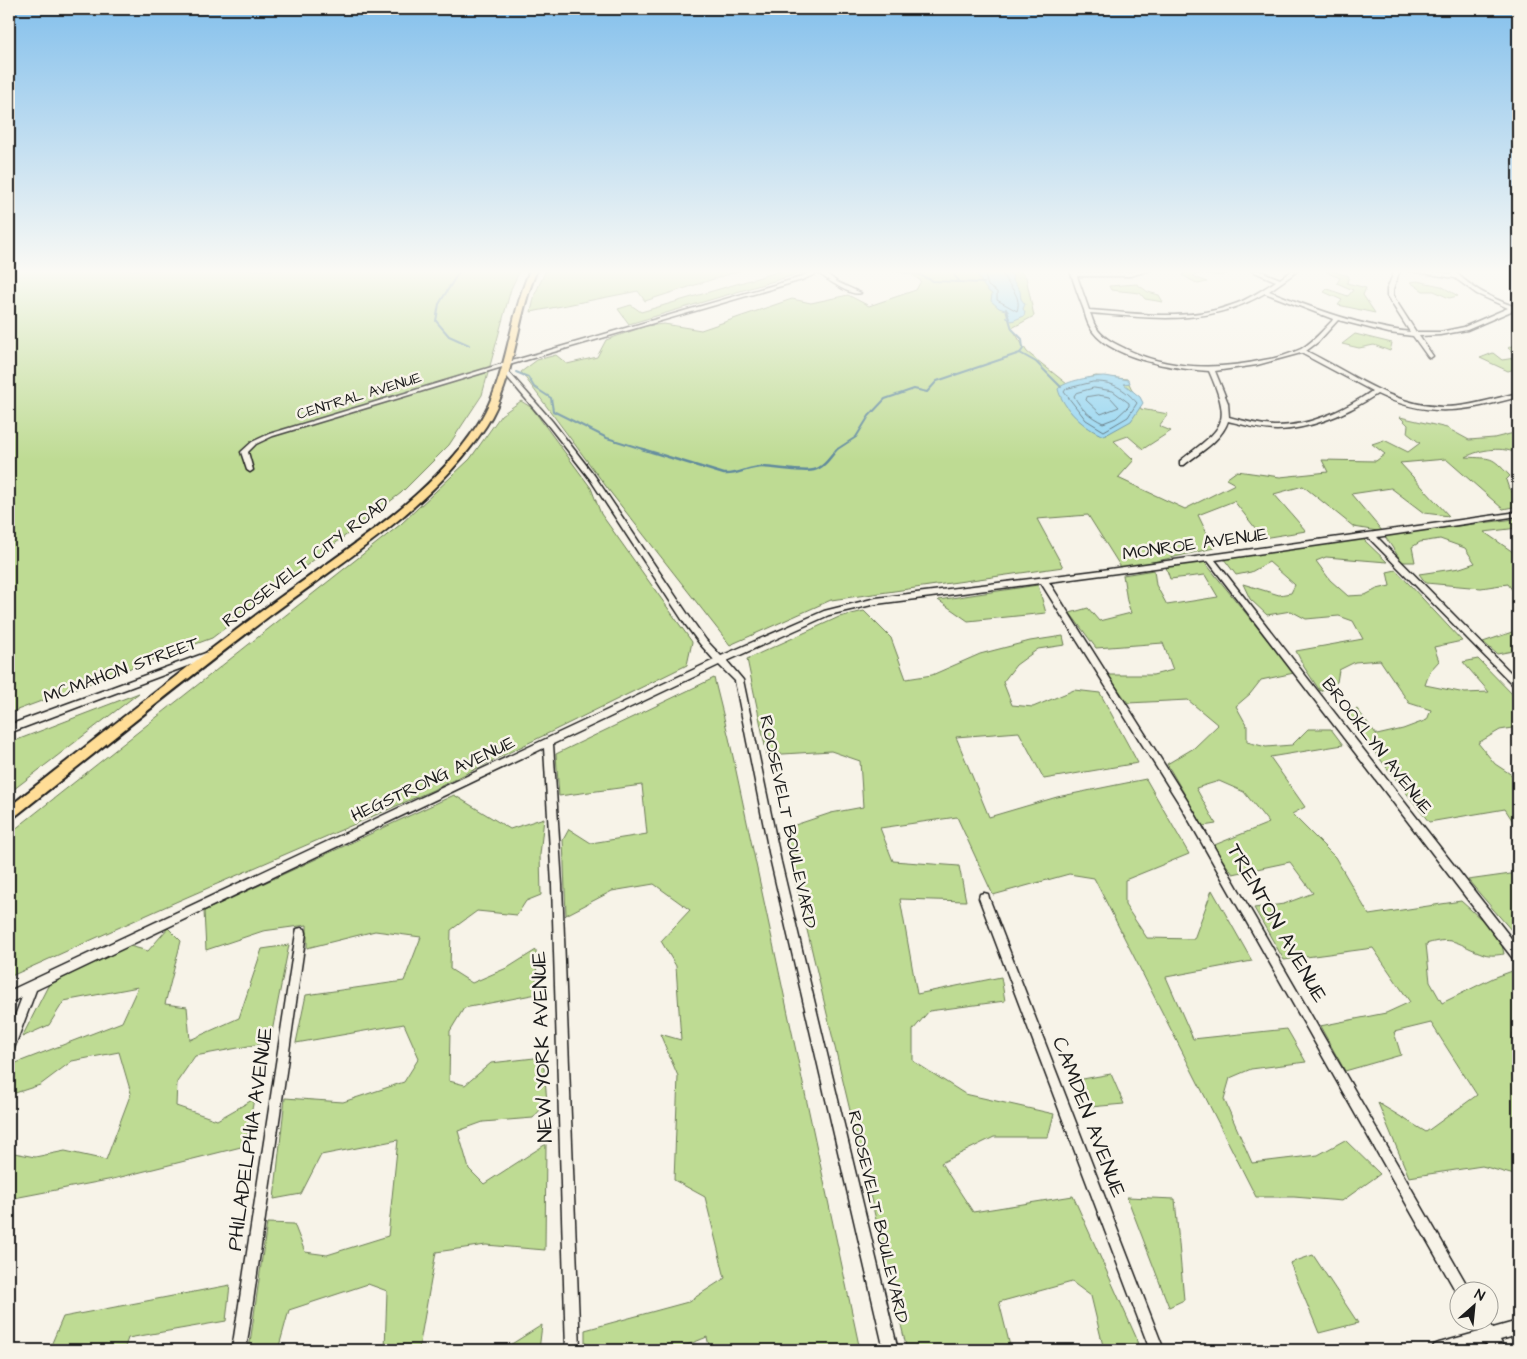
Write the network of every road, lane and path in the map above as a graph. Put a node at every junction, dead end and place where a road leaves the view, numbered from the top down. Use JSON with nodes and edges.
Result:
{"nodes":[{"id":1,"x":514,"y":333,"type":"edge"},
{"id":2,"x":619,"y":333,"type":"edge"},
{"id":3,"x":1097,"y":333,"type":"edge"},
{"id":4,"x":1323,"y":333,"type":"edge"},
{"id":5,"x":1414,"y":333,"type":"edge"},
{"id":6,"x":1301,"y":351,"type":"junction"},
{"id":7,"x":1430,"y":356,"type":"dead end"},
{"id":8,"x":506,"y":368,"type":"junction"},
{"id":9,"x":1211,"y":370,"type":"junction"},
{"id":10,"x":1377,"y":391,"type":"junction"},
{"id":11,"x":1518,"y":395,"type":"edge"},
{"id":12,"x":1227,"y":420,"type":"junction"},
{"id":13,"x":1182,"y":463,"type":"dead end"},
{"id":14,"x":250,"y":470,"type":"dead end"},
{"id":15,"x":1518,"y":514,"type":"edge"},
{"id":16,"x":1371,"y":535,"type":"junction"},
{"id":17,"x":1210,"y":557,"type":"junction"},
{"id":18,"x":1044,"y":581,"type":"junction"},
{"id":19,"x":876,"y":601,"type":"joint"},
{"id":20,"x":216,"y":652,"type":"junction"},
{"id":21,"x":719,"y":661,"type":"junction"},
{"id":22,"x":1518,"y":685,"type":"edge"},
{"id":23,"x":9,"y":729,"type":"edge"},
{"id":24,"x":548,"y":743,"type":"junction"},
{"id":25,"x":9,"y":814,"type":"edge"},
{"id":26,"x":984,"y":898,"type":"dead end"},
{"id":27,"x":301,"y":933,"type":"dead end"},
{"id":28,"x":1518,"y":956,"type":"edge"},
{"id":29,"x":32,"y":986,"type":"junction"},
{"id":30,"x":9,"y":997,"type":"edge"},
{"id":31,"x":9,"y":1047,"type":"edge"},
{"id":32,"x":1458,"y":1282,"type":"edge"},
{"id":33,"x":1518,"y":1328,"type":"edge"},
{"id":34,"x":1487,"y":1332,"type":"edge"},
{"id":35,"x":1490,"y":1336,"type":"junction"},
{"id":36,"x":239,"y":1350,"type":"edge"},
{"id":37,"x":573,"y":1350,"type":"edge"},
{"id":38,"x":892,"y":1350,"type":"edge"},
{"id":39,"x":1158,"y":1350,"type":"edge"},
{"id":40,"x":1440,"y":1350,"type":"edge"},
{"id":41,"x":1498,"y":1350,"type":"edge"}],
"edges":[{"from":1,"to":8,"type":"main road","name":"ROOSEVELT CITY ROAD"},
{"from":2,"to":8,"type":"street","name":"CENTRAL AVENUE"},
{"from":3,"to":9,"type":"street"},
{"from":4,"to":6,"type":"street"},
{"from":5,"to":7,"type":"street"},
{"from":6,"to":9,"type":"street"},
{"from":6,"to":10,"type":"street"},
{"from":8,"to":14,"type":"street","name":"CENTRAL AVENUE"},
{"from":8,"to":20,"type":"main road","name":"ROOSEVELT CITY ROAD"},
{"from":8,"to":21,"type":"street","name":"ROOSEVELT BOULEVARD"},
{"from":9,"to":12,"type":"street"},
{"from":10,"to":11,"type":"street"},
{"from":10,"to":12,"type":"street"},
{"from":12,"to":13,"type":"street"},
{"from":15,"to":16,"type":"street","name":"MONROE AVENUE"},
{"from":16,"to":17,"type":"street","name":"MONROE AVENUE"},
{"from":16,"to":22,"type":"street"},
{"from":17,"to":18,"type":"street","name":"MONROE AVENUE"},
{"from":17,"to":28,"type":"street","name":"BROOKLYN AVENUE"},
{"from":18,"to":19,"type":"street","name":"MONROE AVENUE"},
{"from":18,"to":32,"type":"street","name":"TRENTON AVENUE"},
{"from":19,"to":21,"type":"street","name":"HEGSTRONG AVENUE"},
{"from":20,"to":23,"type":"street","name":"MCMAHON STREET"},
{"from":20,"to":25,"type":"main road","name":"ROOSEVELT CITY ROAD"},
{"from":21,"to":24,"type":"street","name":"HEGSTRONG AVENUE"},
{"from":21,"to":38,"type":"street","name":"ROOSEVELT BOULEVARD"},
{"from":24,"to":29,"type":"street","name":"HEGSTRONG AVENUE"},
{"from":24,"to":37,"type":"street","name":"NEW YORK AVENUE"},
{"from":26,"to":39,"type":"street","name":"CAMDEN AVENUE"},
{"from":27,"to":36,"type":"street","name":"PHILADELPHIA AVENUE"},
{"from":29,"to":30,"type":"street","name":"HEGSTRONG AVENUE"},
{"from":29,"to":31,"type":"street"},
{"from":33,"to":35,"type":"street"},
{"from":34,"to":35,"type":"street"},
{"from":35,"to":40,"type":"street"},
{"from":35,"to":41,"type":"street"}]}
